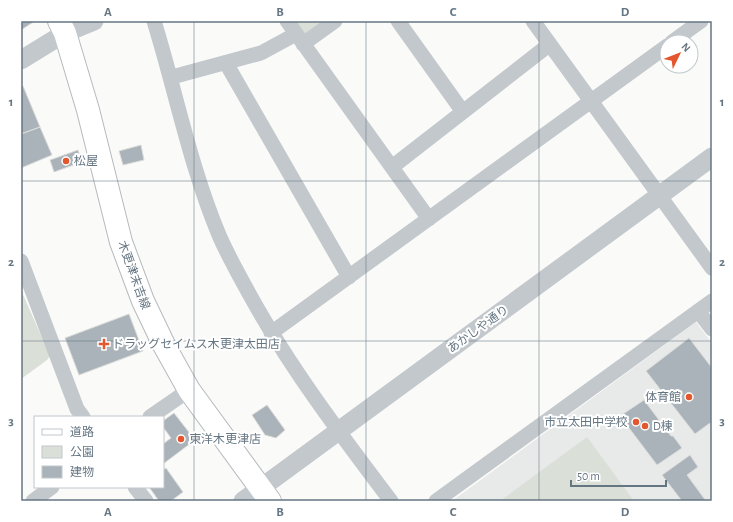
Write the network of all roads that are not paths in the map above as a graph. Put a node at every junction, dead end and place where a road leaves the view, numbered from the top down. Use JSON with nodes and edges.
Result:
{"nodes":[{"id":1,"x":94,"y":21,"type":"edge"},
{"id":2,"x":154,"y":21,"type":"edge"},
{"id":3,"x":287,"y":21,"type":"edge"},
{"id":4,"x":335,"y":21,"type":"edge"},
{"id":5,"x":398,"y":21,"type":"edge"},
{"id":6,"x":533,"y":21,"type":"edge"},
{"id":7,"x":701,"y":21,"type":"edge"},
{"id":8,"x":62,"y":27,"type":"edge"},
{"id":9,"x":683,"y":34,"type":"edge"},
{"id":10,"x":300,"y":39,"type":"junction"},
{"id":11,"x":550,"y":44,"type":"junction"},
{"id":12,"x":659,"y":52,"type":"edge"},
{"id":13,"x":21,"y":60,"type":"edge"},
{"id":14,"x":226,"y":63,"type":"junction"},
{"id":15,"x":172,"y":77,"type":"junction"},
{"id":16,"x":591,"y":101,"type":"junction"},
{"id":17,"x":463,"y":112,"type":"junction"},
{"id":18,"x":712,"y":157,"type":"edge"},
{"id":19,"x":392,"y":167,"type":"junction"},
{"id":20,"x":660,"y":195,"type":"junction"},
{"id":21,"x":429,"y":219,"type":"junction"},
{"id":22,"x":21,"y":261,"type":"edge"},
{"id":23,"x":712,"y":268,"type":"edge"},
{"id":24,"x":349,"y":277,"type":"junction"},
{"id":25,"x":712,"y":301,"type":"edge"},
{"id":26,"x":698,"y":311,"type":"junction"},
{"id":27,"x":712,"y":329,"type":"edge"},
{"id":28,"x":271,"y":334,"type":"junction"},
{"id":29,"x":189,"y":390,"type":"junction"},
{"id":30,"x":82,"y":416,"type":"edge"},
{"id":31,"x":151,"y":416,"type":"edge"},
{"id":32,"x":338,"y":431,"type":"junction"},
{"id":33,"x":51,"y":488,"type":"edge"},
{"id":34,"x":136,"y":488,"type":"edge"},
{"id":35,"x":266,"y":495,"type":"edge"},
{"id":36,"x":33,"y":501,"type":"edge"},
{"id":37,"x":146,"y":501,"type":"edge"},
{"id":38,"x":243,"y":501,"type":"edge"},
{"id":39,"x":391,"y":501,"type":"edge"},
{"id":40,"x":436,"y":501,"type":"edge"}],
"edges":[{"from":1,"to":8,"type":"street"},
{"from":2,"to":15,"type":"street"},
{"from":3,"to":10,"type":"street"},
{"from":4,"to":10,"type":"street"},
{"from":5,"to":17,"type":"street"},
{"from":6,"to":11,"type":"street"},
{"from":7,"to":9,"type":"street"},
{"from":8,"to":13,"type":"street"},
{"from":8,"to":29,"type":"main road","name":"木更津末吉線"},
{"from":10,"to":14,"type":"street"},
{"from":10,"to":19,"type":"street"},
{"from":11,"to":16,"type":"street"},
{"from":11,"to":17,"type":"street"},
{"from":12,"to":16,"type":"street"},
{"from":14,"to":15,"type":"street"},
{"from":14,"to":24,"type":"street"},
{"from":15,"to":28,"type":"street"},
{"from":16,"to":20,"type":"street"},
{"from":16,"to":21,"type":"street"},
{"from":17,"to":19,"type":"street"},
{"from":18,"to":20,"type":"street","name":"あかしや通り"},
{"from":19,"to":21,"type":"street"},
{"from":20,"to":23,"type":"street"},
{"from":20,"to":32,"type":"street","name":"あかしや通り"},
{"from":21,"to":24,"type":"street"},
{"from":22,"to":30,"type":"street"},
{"from":24,"to":28,"type":"street"},
{"from":25,"to":26,"type":"street"},
{"from":26,"to":27,"type":"street"},
{"from":26,"to":40,"type":"street"},
{"from":28,"to":32,"type":"street"},
{"from":29,"to":31,"type":"street"},
{"from":29,"to":35,"type":"main road","name":"木更津末吉線"},
{"from":32,"to":35,"type":"street","name":"あかしや通り"},
{"from":32,"to":39,"type":"street"},
{"from":33,"to":36,"type":"street"},
{"from":34,"to":37,"type":"street"},
{"from":35,"to":38,"type":"street","name":"あかしや通り"}]}
